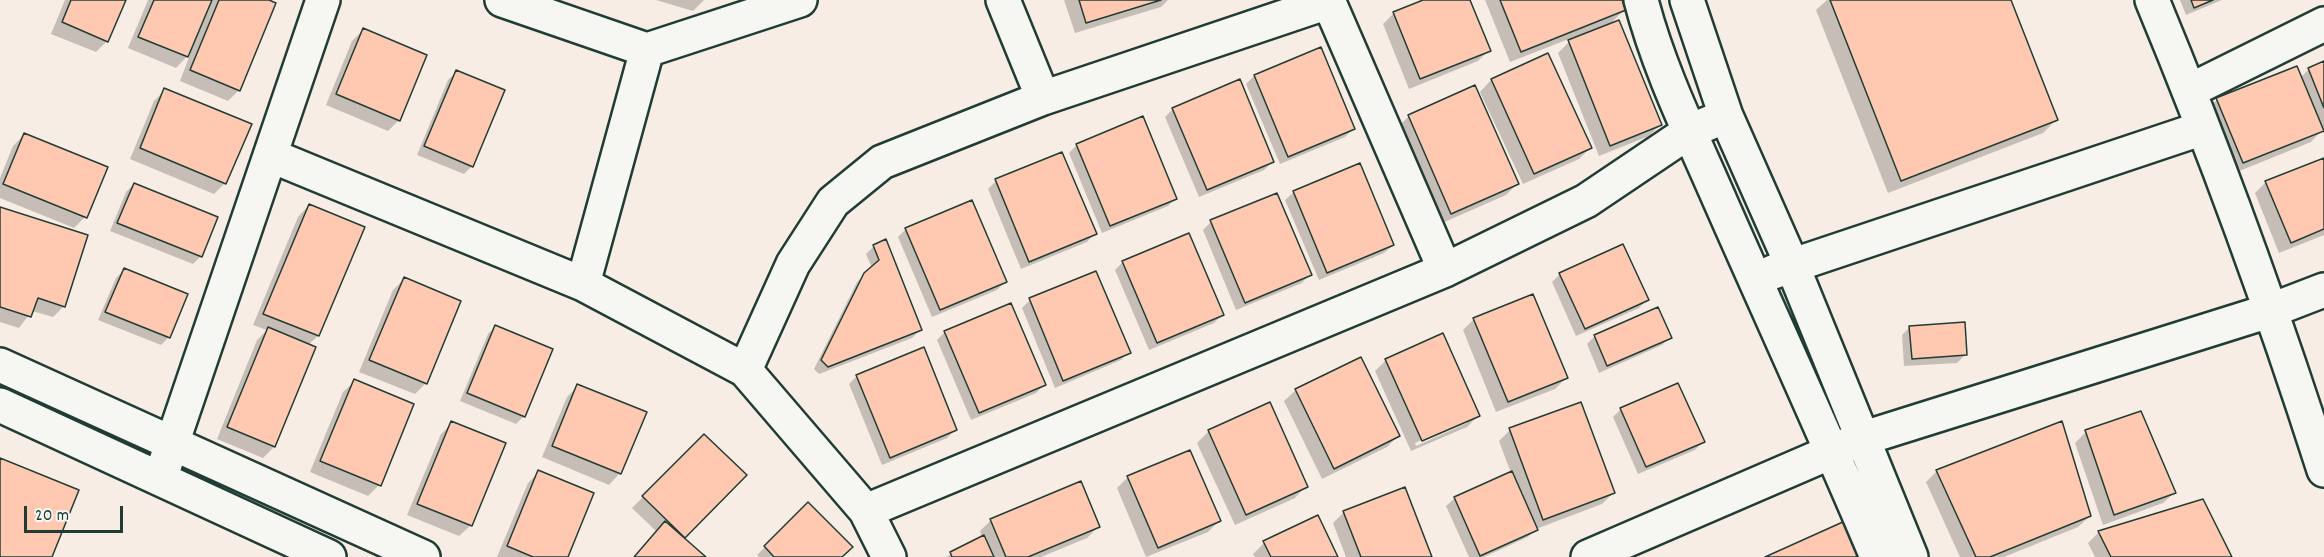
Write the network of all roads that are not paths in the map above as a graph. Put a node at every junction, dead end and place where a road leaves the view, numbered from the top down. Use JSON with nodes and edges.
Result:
{"nodes":[{"id":1,"x":323,"y":0,"type":"edge"},
{"id":2,"x":800,"y":0,"type":"edge"},
{"id":3,"x":1003,"y":0,"type":"edge"},
{"id":4,"x":1641,"y":0,"type":"edge"},
{"id":5,"x":1687,"y":0,"type":"edge"},
{"id":6,"x":2151,"y":0,"type":"edge"},
{"id":7,"x":1328,"y":1,"type":"edge"},
{"id":8,"x":517,"y":2,"type":"edge"},
{"id":9,"x":2324,"y":24,"type":"edge"},
{"id":10,"x":647,"y":50,"type":"junction"},
{"id":11,"x":2189,"y":91,"type":"junction"},
{"id":12,"x":1043,"y":98,"type":"junction"},
{"id":13,"x":1726,"y":116,"type":"junction"},
{"id":14,"x":2204,"y":128,"type":"junction"},
{"id":15,"x":1690,"y":131,"type":"junction"},
{"id":16,"x":272,"y":156,"type":"junction"},
{"id":17,"x":1792,"y":265,"type":"junction"},
{"id":18,"x":1445,"y":270,"type":"junction"},
{"id":19,"x":1755,"y":279,"type":"junction"},
{"id":20,"x":583,"y":284,"type":"junction"},
{"id":21,"x":2324,"y":290,"type":"edge"},
{"id":22,"x":2272,"y":310,"type":"junction"},
{"id":23,"x":0,"y":365,"type":"edge"},
{"id":24,"x":745,"y":370,"type":"junction"},
{"id":25,"x":0,"y":405,"type":"edge"},
{"id":26,"x":172,"y":443,"type":"junction"},
{"id":27,"x":1847,"y":446,"type":"junction"},
{"id":28,"x":2324,"y":470,"type":"edge"},
{"id":29,"x":160,"y":479,"type":"junction"},
{"id":30,"x":866,"y":511,"type":"junction"},
{"id":31,"x":329,"y":557,"type":"edge"},
{"id":32,"x":423,"y":557,"type":"edge"},
{"id":33,"x":889,"y":557,"type":"edge"},
{"id":34,"x":1588,"y":557,"type":"edge"},
{"id":35,"x":1877,"y":557,"type":"edge"},
{"id":36,"x":1911,"y":557,"type":"edge"}],
"edges":[{"from":1,"to":16,"type":"street"},
{"from":2,"to":10,"type":"street"},
{"from":3,"to":12,"type":"street"},
{"from":4,"to":15,"type":"street"},
{"from":5,"to":13,"type":"street"},
{"from":6,"to":11,"type":"street"},
{"from":7,"to":12,"type":"street"},
{"from":7,"to":18,"type":"street"},
{"from":8,"to":10,"type":"street"},
{"from":9,"to":11,"type":"street"},
{"from":10,"to":20,"type":"street"},
{"from":11,"to":14,"type":"street"},
{"from":12,"to":24,"type":"street"},
{"from":13,"to":15,"type":"street"},
{"from":13,"to":17,"type":"street"},
{"from":14,"to":17,"type":"street"},
{"from":14,"to":22,"type":"street"},
{"from":15,"to":18,"type":"street"},
{"from":15,"to":19,"type":"street"},
{"from":16,"to":20,"type":"street"},
{"from":16,"to":26,"type":"street"},
{"from":17,"to":19,"type":"street"},
{"from":17,"to":27,"type":"street"},
{"from":18,"to":30,"type":"street"},
{"from":19,"to":27,"type":"street"},
{"from":20,"to":24,"type":"street"},
{"from":21,"to":22,"type":"street"},
{"from":22,"to":27,"type":"street"},
{"from":22,"to":28,"type":"street"},
{"from":23,"to":26,"type":"street"},
{"from":24,"to":30,"type":"street"},
{"from":25,"to":29,"type":"street"},
{"from":26,"to":29,"type":"street"},
{"from":26,"to":32,"type":"street"},
{"from":27,"to":34,"type":"street"},
{"from":27,"to":35,"type":"street"},
{"from":27,"to":36,"type":"street"},
{"from":29,"to":31,"type":"street"},
{"from":30,"to":33,"type":"street"}]}
